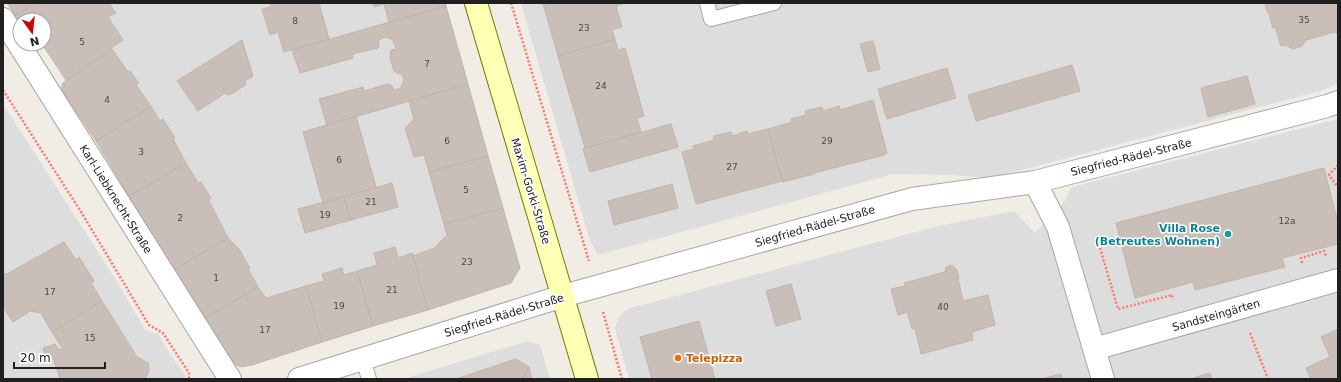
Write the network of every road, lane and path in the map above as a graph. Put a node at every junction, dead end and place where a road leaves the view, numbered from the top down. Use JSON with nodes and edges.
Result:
{"nodes":[{"id":1,"x":476,"y":3,"type":"edge"},
{"id":2,"x":511,"y":3,"type":"edge"},
{"id":3,"x":707,"y":3,"type":"edge"},
{"id":4,"x":774,"y":3,"type":"edge"},
{"id":5,"x":3,"y":19,"type":"edge"},
{"id":6,"x":3,"y":90,"type":"edge"},
{"id":7,"x":1338,"y":102,"type":"edge"},
{"id":8,"x":1338,"y":165,"type":"edge"},
{"id":9,"x":1035,"y":182,"type":"junction"},
{"id":10,"x":1338,"y":187,"type":"edge"},
{"id":11,"x":1100,"y":248,"type":"dead end"},
{"id":12,"x":1338,"y":280,"type":"edge"},
{"id":13,"x":597,"y":287,"type":"junction"},
{"id":14,"x":563,"y":296,"type":"junction"},
{"id":15,"x":1240,"y":308,"type":"junction"},
{"id":16,"x":1180,"y":325,"type":"junction"},
{"id":17,"x":1094,"y":349,"type":"junction"},
{"id":18,"x":366,"y":369,"type":"edge"},
{"id":19,"x":189,"y":379,"type":"edge"},
{"id":20,"x":230,"y":379,"type":"edge"},
{"id":21,"x":300,"y":379,"type":"edge"},
{"id":22,"x":586,"y":379,"type":"edge"},
{"id":23,"x":622,"y":379,"type":"edge"},
{"id":24,"x":1103,"y":379,"type":"edge"},
{"id":25,"x":1268,"y":379,"type":"edge"}],
"edges":[{"from":1,"to":14,"type":"main road","name":"Maxim-Gorki-Straße"},
{"from":2,"to":13,"type":"path"},
{"from":3,"to":4,"type":"lane"},
{"from":5,"to":20,"type":"street","name":"Karl-Liebknecht-Straße"},
{"from":6,"to":19,"type":"path"},
{"from":7,"to":9,"type":"street","name":"Siegfried-Rädel-Straße"},
{"from":8,"to":10,"type":"path"},
{"from":9,"to":13,"type":"street","name":"Siegfried-Rädel-Straße"},
{"from":9,"to":17,"type":"street"},
{"from":11,"to":16,"type":"path"},
{"from":12,"to":15,"type":"street","name":"Sandsteingärten"},
{"from":13,"to":14,"type":"street","name":"Siegfried-Rädel-Straße"},
{"from":13,"to":23,"type":"path"},
{"from":14,"to":18,"type":"street","name":"Siegfried-Rädel-Straße"},
{"from":14,"to":22,"type":"main road","name":"Maxim-Gorki-Straße"},
{"from":15,"to":16,"type":"street","name":"Sandsteingärten"},
{"from":15,"to":25,"type":"path"},
{"from":16,"to":17,"type":"street","name":"Sandsteingärten"},
{"from":17,"to":24,"type":"street"},
{"from":18,"to":21,"type":"street","name":"Siegfried-Rädel-Straße"}]}
